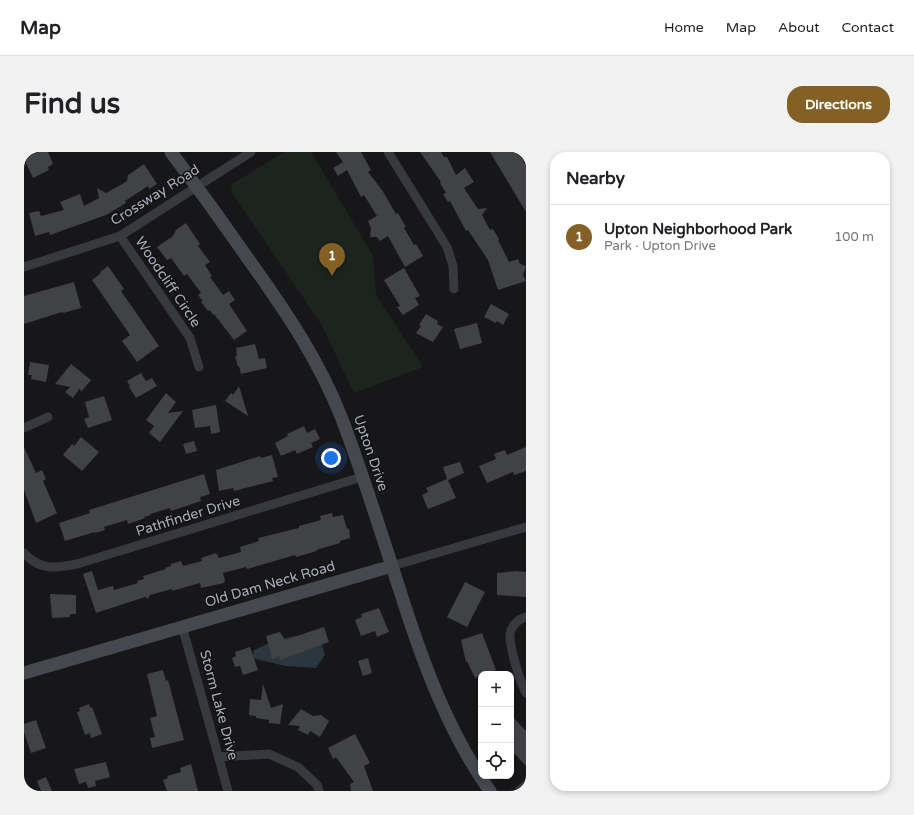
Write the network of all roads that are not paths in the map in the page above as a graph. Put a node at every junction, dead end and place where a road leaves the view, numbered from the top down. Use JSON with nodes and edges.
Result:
{"nodes":[{"id":1,"x":171,"y":152,"type":"edge"},
{"id":2,"x":251,"y":152,"type":"edge"},
{"id":3,"x":388,"y":152,"type":"edge"},
{"id":4,"x":197,"y":186,"type":"junction"},
{"id":5,"x":120,"y":236,"type":"junction"},
{"id":6,"x":24,"y":267,"type":"edge"},
{"id":7,"x":454,"y":289,"type":"dead end"},
{"id":8,"x":200,"y":367,"type":"dead end"},
{"id":9,"x":48,"y":417,"type":"dead end"},
{"id":10,"x":24,"y":428,"type":"edge"},
{"id":11,"x":362,"y":477,"type":"junction"},
{"id":12,"x":526,"y":527,"type":"edge"},
{"id":13,"x":24,"y":553,"type":"edge"},
{"id":14,"x":392,"y":566,"type":"junction"},
{"id":15,"x":526,"y":616,"type":"edge"},
{"id":16,"x":182,"y":626,"type":"junction"},
{"id":17,"x":24,"y":673,"type":"edge"},
{"id":18,"x":526,"y":693,"type":"edge"},
{"id":19,"x":219,"y":757,"type":"junction"},
{"id":20,"x":526,"y":785,"type":"edge"},
{"id":21,"x":228,"y":791,"type":"edge"},
{"id":22,"x":319,"y":791,"type":"edge"},
{"id":23,"x":490,"y":791,"type":"edge"},
{"id":24,"x":519,"y":791,"type":"edge"}],
"edges":[{"from":1,"to":4,"type":"main road","name":"Upton Drive"},
{"from":2,"to":4,"type":"street","name":"Crossway Road"},
{"from":3,"to":7,"type":"street"},
{"from":4,"to":5,"type":"street","name":"Crossway Road"},
{"from":4,"to":11,"type":"main road","name":"Upton Drive"},
{"from":5,"to":6,"type":"street","name":"Crossway Road"},
{"from":5,"to":8,"type":"street","name":"Woodcliff Circle"},
{"from":9,"to":10,"type":"street"},
{"from":11,"to":13,"type":"street","name":"Pathfinder Drive"},
{"from":11,"to":14,"type":"main road","name":"Upton Drive"},
{"from":12,"to":14,"type":"street","name":"Old Dam Neck Road"},
{"from":14,"to":16,"type":"main road","name":"Old Dam Neck Road"},
{"from":14,"to":23,"type":"main road","name":"Upton Drive"},
{"from":15,"to":18,"type":"street"},
{"from":16,"to":17,"type":"main road","name":"Old Dam Neck Road"},
{"from":16,"to":19,"type":"street","name":"Storm Lake Drive"},
{"from":19,"to":21,"type":"street","name":"Storm Lake Drive"},
{"from":19,"to":22,"type":"street"},
{"from":20,"to":24,"type":"street"}]}
